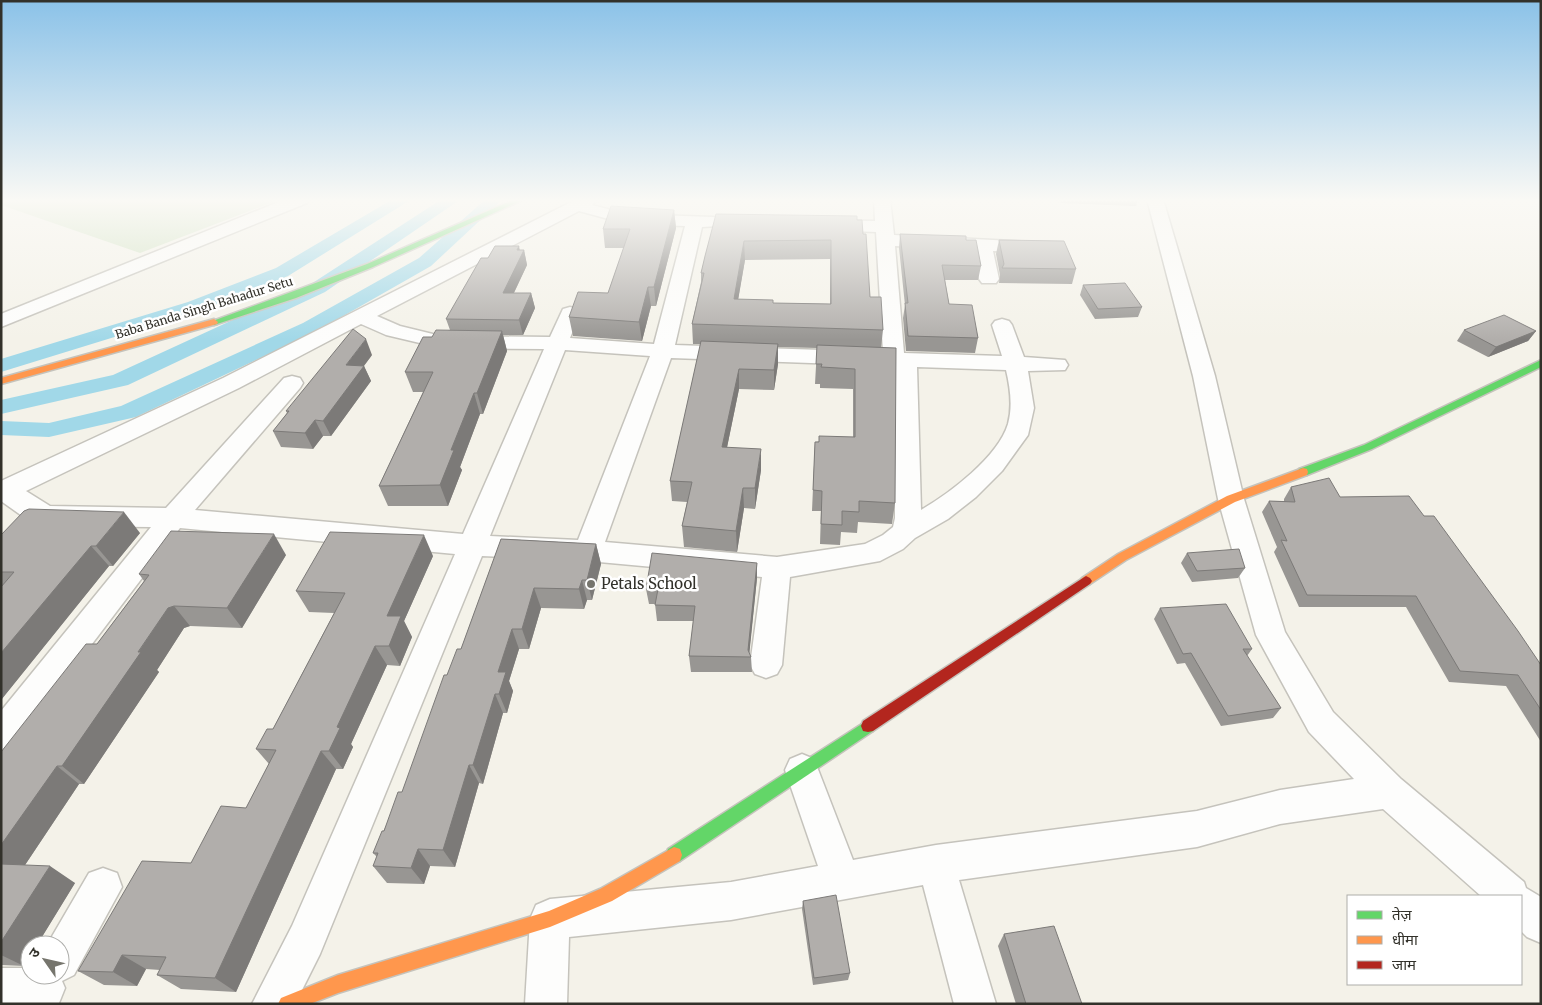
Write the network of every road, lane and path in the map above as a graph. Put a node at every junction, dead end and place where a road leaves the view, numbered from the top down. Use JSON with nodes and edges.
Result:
{"nodes":[{"id":1,"x":186,"y":246,"type":"edge"},
{"id":2,"x":418,"y":246,"type":"edge"},
{"id":3,"x":497,"y":246,"type":"edge"},
{"id":4,"x":689,"y":246,"type":"edge"},
{"id":5,"x":885,"y":246,"type":"edge"},
{"id":6,"x":983,"y":246,"type":"joint"},
{"id":7,"x":1168,"y":246,"type":"edge"},
{"id":8,"x":1048,"y":247,"type":"edge"},
{"id":9,"x":989,"y":279,"type":"dead end"},
{"id":10,"x":570,"y":313,"type":"edge"},
{"id":11,"x":359,"y":316,"type":"junction"},
{"id":12,"x":1,"y":321,"type":"edge"},
{"id":13,"x":1002,"y":324,"type":"dead end"},
{"id":14,"x":556,"y":343,"type":"junction"},
{"id":15,"x":663,"y":351,"type":"junction"},
{"id":16,"x":900,"y":359,"type":"junction"},
{"id":17,"x":1541,"y":362,"type":"edge"},
{"id":18,"x":1016,"y":363,"type":"junction"},
{"id":19,"x":1057,"y":365,"type":"dead end"},
{"id":20,"x":1,"y":381,"type":"edge"},
{"id":21,"x":292,"y":383,"type":"dead end"},
{"id":22,"x":4,"y":491,"type":"edge"},
{"id":23,"x":1231,"y":499,"type":"junction"},
{"id":24,"x":49,"y":516,"type":"junction"},
{"id":25,"x":173,"y":518,"type":"junction"},
{"id":26,"x":17,"y":529,"type":"edge"},
{"id":27,"x":905,"y":531,"type":"junction"},
{"id":28,"x":472,"y":545,"type":"junction"},
{"id":29,"x":588,"y":551,"type":"junction"},
{"id":30,"x":777,"y":568,"type":"junction"},
{"id":31,"x":766,"y":665,"type":"dead end"},
{"id":32,"x":1,"y":737,"type":"edge"},
{"id":33,"x":802,"y":770,"type":"junction"},
{"id":34,"x":1389,"y":791,"type":"junction"},
{"id":35,"x":936,"y":864,"type":"junction"},
{"id":36,"x":842,"y":881,"type":"junction"},
{"id":37,"x":103,"y":888,"type":"dead end"},
{"id":38,"x":1509,"y":895,"type":"edge"},
{"id":39,"x":1522,"y":907,"type":"edge"},
{"id":40,"x":550,"y":919,"type":"junction"},
{"id":41,"x":1541,"y":923,"type":"edge"},
{"id":42,"x":70,"y":944,"type":"edge"},
{"id":43,"x":28,"y":985,"type":"edge"},
{"id":44,"x":1,"y":989,"type":"edge"},
{"id":45,"x":273,"y":1004,"type":"edge"},
{"id":46,"x":287,"y":1004,"type":"edge"},
{"id":47,"x":546,"y":1004,"type":"edge"},
{"id":48,"x":975,"y":1004,"type":"edge"}],
"edges":[{"from":1,"to":12,"type":"street"},
{"from":2,"to":20,"type":"main road","name":"Baba Banda Singh Bahadur Setu"},
{"from":3,"to":11,"type":"street"},
{"from":4,"to":15,"type":"street"},
{"from":5,"to":16,"type":"street"},
{"from":6,"to":8,"type":"street"},
{"from":6,"to":9,"type":"street"},
{"from":7,"to":23,"type":"street"},
{"from":10,"to":14,"type":"street"},
{"from":11,"to":14,"type":"street"},
{"from":11,"to":22,"type":"street"},
{"from":13,"to":18,"type":"street"},
{"from":14,"to":15,"type":"street"},
{"from":14,"to":28,"type":"street"},
{"from":15,"to":16,"type":"street"},
{"from":15,"to":29,"type":"street"},
{"from":16,"to":18,"type":"street"},
{"from":16,"to":27,"type":"street"},
{"from":17,"to":23,"type":"main road"},
{"from":18,"to":19,"type":"street"},
{"from":18,"to":27,"type":"street"},
{"from":21,"to":25,"type":"street"},
{"from":22,"to":24,"type":"street"},
{"from":23,"to":33,"type":"main road"},
{"from":23,"to":34,"type":"street"},
{"from":24,"to":25,"type":"street"},
{"from":24,"to":26,"type":"street"},
{"from":25,"to":28,"type":"street"},
{"from":25,"to":32,"type":"street"},
{"from":27,"to":30,"type":"street"},
{"from":28,"to":29,"type":"street"},
{"from":28,"to":45,"type":"street"},
{"from":29,"to":30,"type":"street"},
{"from":30,"to":31,"type":"street"},
{"from":33,"to":36,"type":"street"},
{"from":33,"to":40,"type":"main road"},
{"from":34,"to":35,"type":"street"},
{"from":34,"to":38,"type":"street"},
{"from":35,"to":36,"type":"street"},
{"from":35,"to":48,"type":"street"},
{"from":36,"to":40,"type":"street"},
{"from":37,"to":42,"type":"street"},
{"from":39,"to":41,"type":"street"},
{"from":40,"to":46,"type":"main road"},
{"from":40,"to":47,"type":"street"},
{"from":43,"to":44,"type":"street"}]}
